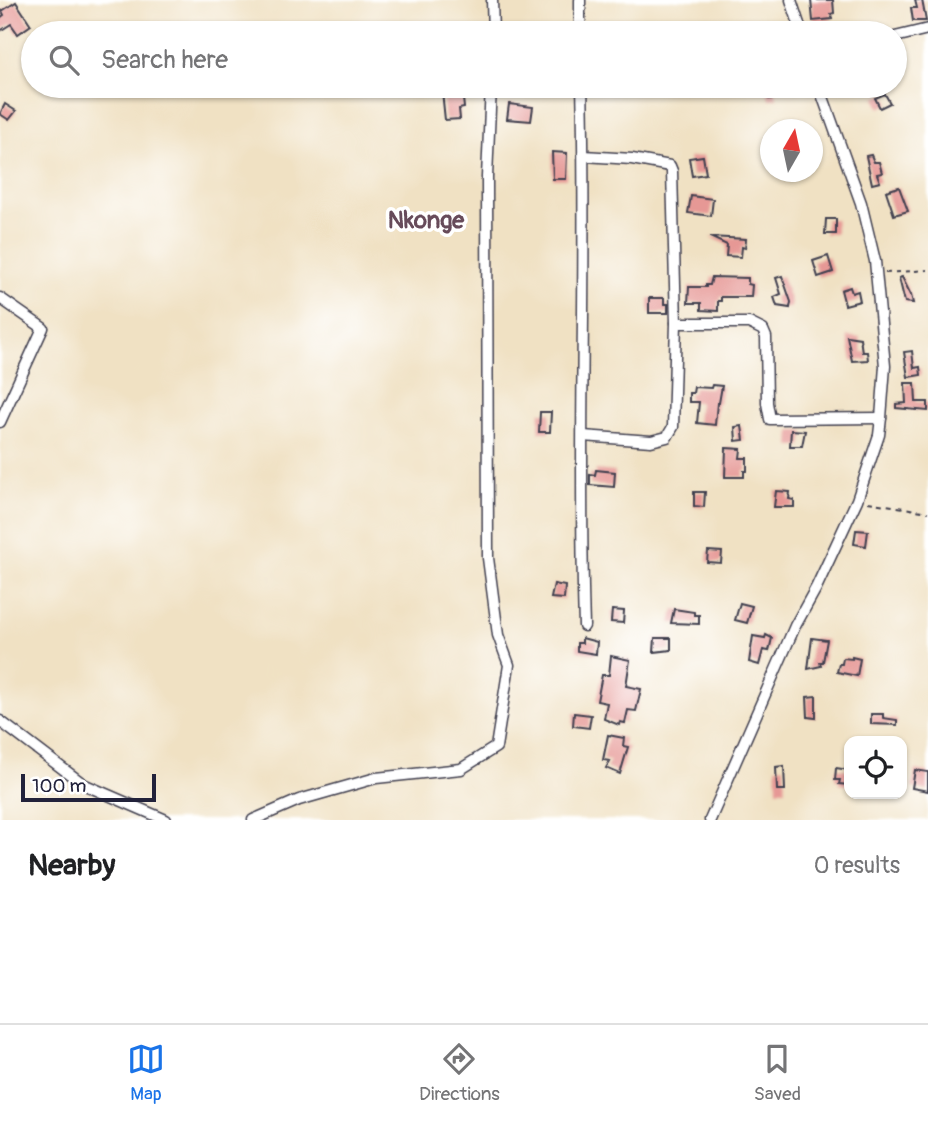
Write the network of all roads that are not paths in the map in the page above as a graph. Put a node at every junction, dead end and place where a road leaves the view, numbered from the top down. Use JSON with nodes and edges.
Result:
{"nodes":[{"id":1,"x":492,"y":0,"type":"edge"},
{"id":2,"x":580,"y":0,"type":"edge"},
{"id":3,"x":791,"y":0,"type":"edge"},
{"id":4,"x":493,"y":21,"type":"edge"},
{"id":5,"x":580,"y":21,"type":"edge"},
{"id":6,"x":798,"y":21,"type":"edge"},
{"id":7,"x":928,"y":29,"type":"edge"},
{"id":8,"x":907,"y":34,"type":"edge"},
{"id":9,"x":490,"y":98,"type":"edge"},
{"id":10,"x":582,"y":98,"type":"edge"},
{"id":11,"x":823,"y":98,"type":"edge"},
{"id":12,"x":584,"y":156,"type":"junction"},
{"id":13,"x":0,"y":298,"type":"edge"},
{"id":14,"x":676,"y":323,"type":"junction"},
{"id":15,"x":881,"y":418,"type":"junction"},
{"id":16,"x":0,"y":422,"type":"edge"},
{"id":17,"x":583,"y":436,"type":"junction"},
{"id":18,"x":584,"y":626,"type":"dead end"},
{"id":19,"x":0,"y":721,"type":"edge"},
{"id":20,"x":166,"y":820,"type":"edge"},
{"id":21,"x":253,"y":820,"type":"edge"},
{"id":22,"x":710,"y":820,"type":"edge"}],
"edges":[{"from":1,"to":4,"type":"street"},
{"from":2,"to":5,"type":"street"},
{"from":3,"to":6,"type":"street"},
{"from":7,"to":8,"type":"street"},
{"from":9,"to":21,"type":"street"},
{"from":10,"to":12,"type":"street"},
{"from":11,"to":15,"type":"street"},
{"from":12,"to":14,"type":"street"},
{"from":12,"to":17,"type":"street"},
{"from":13,"to":16,"type":"street"},
{"from":14,"to":15,"type":"street"},
{"from":14,"to":17,"type":"street"},
{"from":15,"to":22,"type":"street"},
{"from":17,"to":18,"type":"street"},
{"from":19,"to":20,"type":"street"}]}
